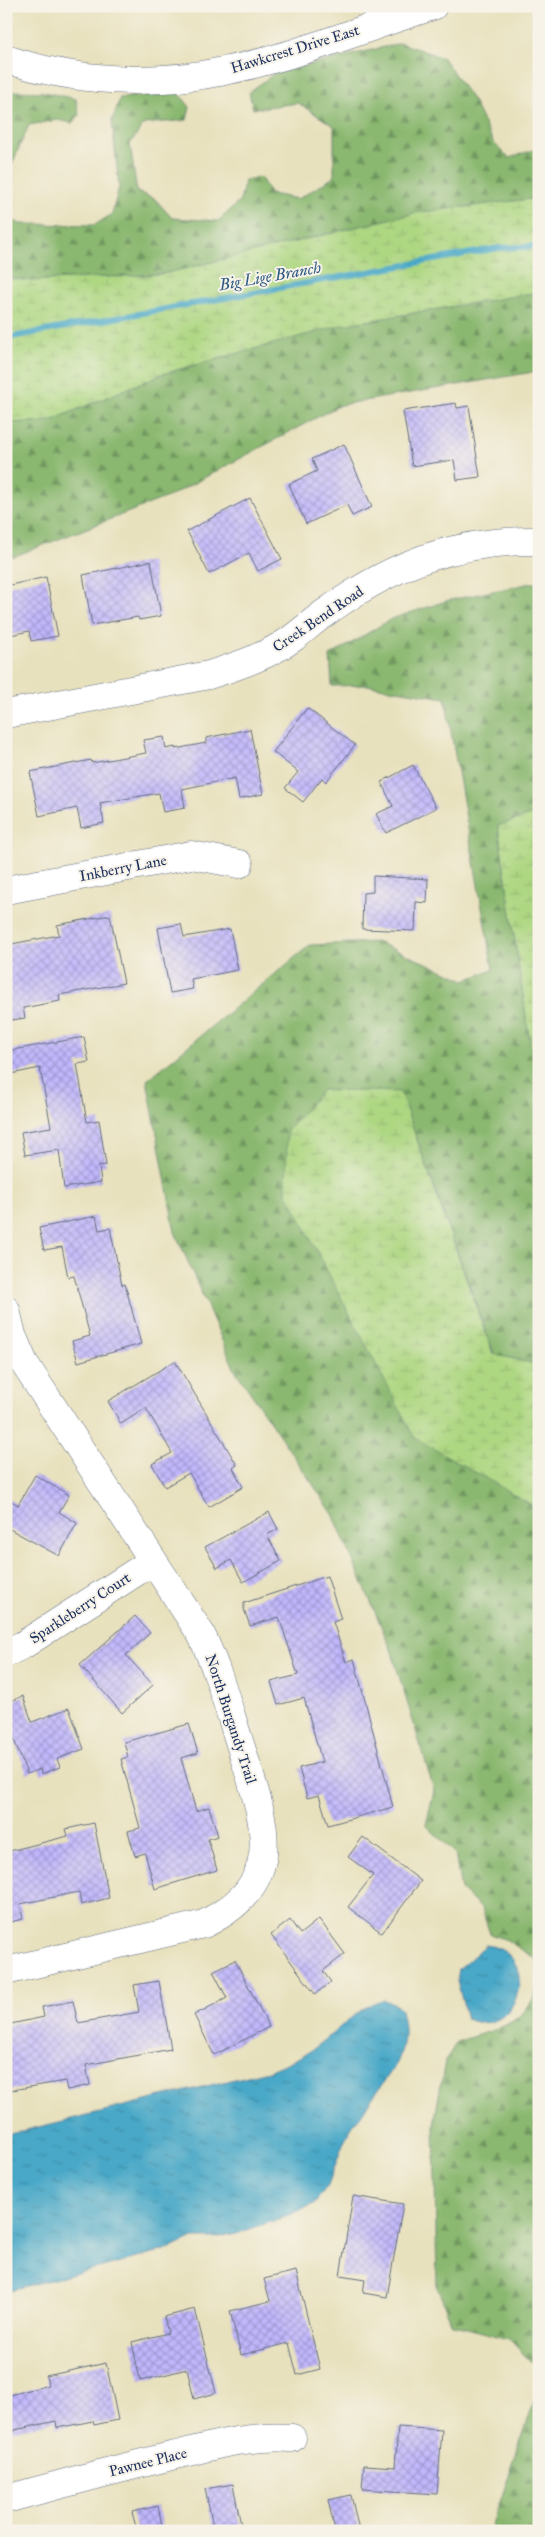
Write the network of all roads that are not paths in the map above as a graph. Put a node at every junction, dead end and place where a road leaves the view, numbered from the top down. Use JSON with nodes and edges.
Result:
{"nodes":[{"id":1,"x":434,"y":6,"type":"edge"},
{"id":2,"x":6,"y":60,"type":"edge"},
{"id":3,"x":539,"y":541,"type":"edge"},
{"id":4,"x":6,"y":714,"type":"edge"},
{"id":5,"x":239,"y":864,"type":"dead end"},
{"id":6,"x":6,"y":890,"type":"edge"},
{"id":7,"x":6,"y":1310,"type":"edge"},
{"id":8,"x":153,"y":1561,"type":"junction"},
{"id":9,"x":6,"y":1653,"type":"edge"},
{"id":10,"x":6,"y":1971,"type":"edge"},
{"id":11,"x":292,"y":2438,"type":"dead end"},
{"id":12,"x":6,"y":2499,"type":"edge"}],
"edges":[{"from":1,"to":2,"type":"street","name":"Hawkcrest Drive East"},
{"from":3,"to":4,"type":"street","name":"Creek Bend Road"},
{"from":5,"to":6,"type":"street","name":"Inkberry Lane"},
{"from":7,"to":8,"type":"street","name":"North Burgandy Trail"},
{"from":8,"to":9,"type":"street","name":"Sparkleberry Court"},
{"from":8,"to":10,"type":"street","name":"North Burgandy Trail"},
{"from":11,"to":12,"type":"street","name":"Pawnee Place"}]}
